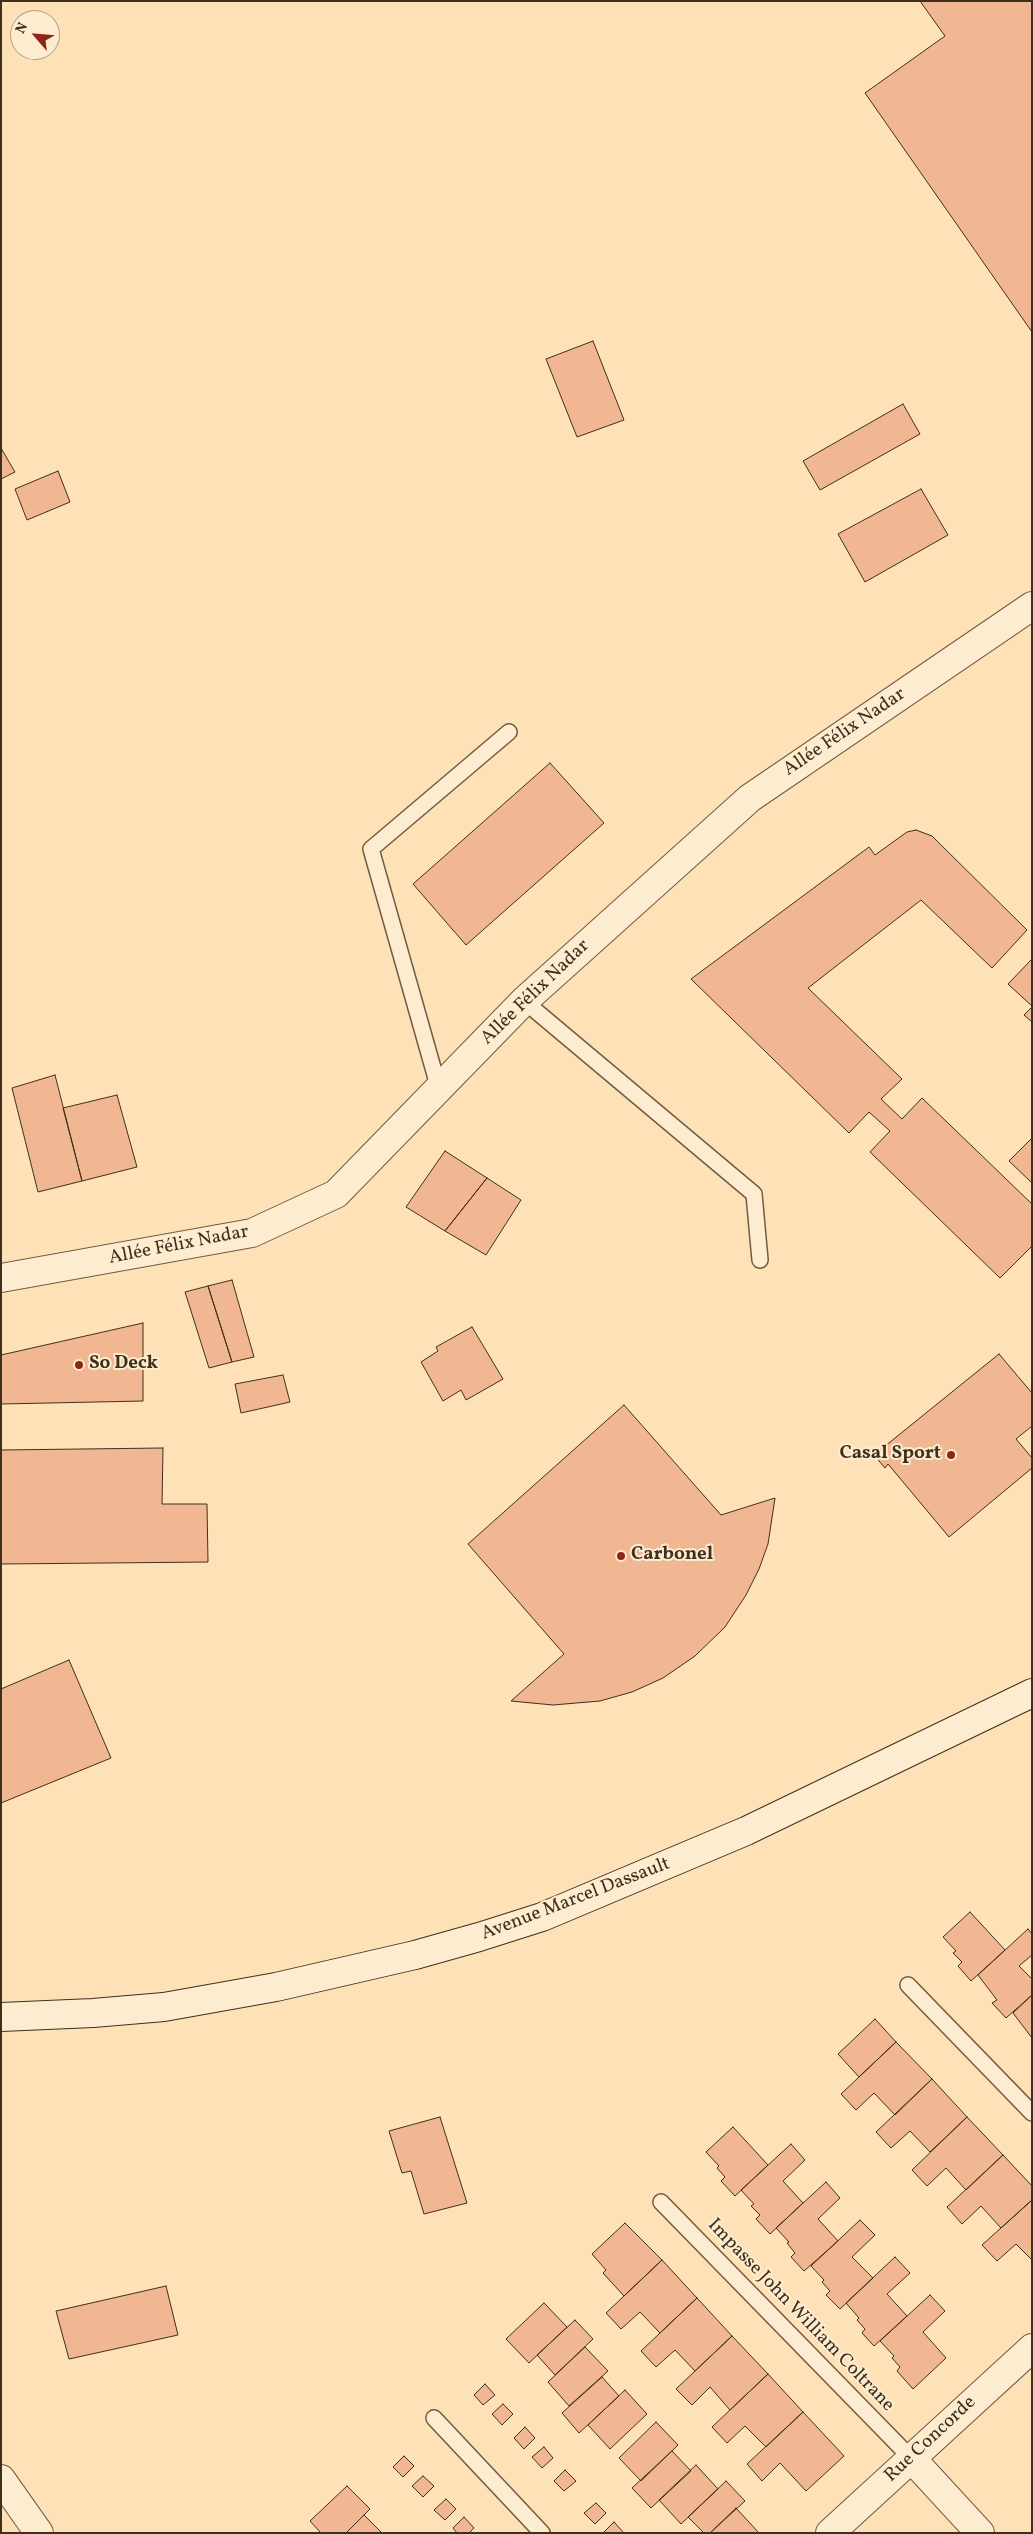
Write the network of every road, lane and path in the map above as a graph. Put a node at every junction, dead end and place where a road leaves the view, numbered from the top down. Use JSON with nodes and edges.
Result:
{"nodes":[{"id":1,"x":1032,"y":606,"type":"edge"},
{"id":2,"x":509,"y":732,"type":"dead end"},
{"id":3,"x":524,"y":1001,"type":"junction"},
{"id":4,"x":439,"y":1089,"type":"junction"},
{"id":5,"x":760,"y":1260,"type":"dead end"},
{"id":6,"x":1,"y":1278,"type":"edge"},
{"id":7,"x":1032,"y":1693,"type":"edge"},
{"id":8,"x":908,"y":1985,"type":"dead end"},
{"id":9,"x":1,"y":2017,"type":"edge"},
{"id":10,"x":1032,"y":2113,"type":"edge"},
{"id":11,"x":661,"y":2202,"type":"dead end"},
{"id":12,"x":1032,"y":2348,"type":"edge"},
{"id":13,"x":434,"y":2418,"type":"dead end"},
{"id":14,"x":911,"y":2458,"type":"junction"},
{"id":15,"x":1,"y":2479,"type":"edge"},
{"id":16,"x":39,"y":2533,"type":"edge"},
{"id":17,"x":542,"y":2533,"type":"edge"},
{"id":18,"x":830,"y":2533,"type":"edge"},
{"id":19,"x":980,"y":2533,"type":"edge"}],
"edges":[{"from":1,"to":3,"type":"street","name":"Allée Félix Nadar"},
{"from":2,"to":4,"type":"lane"},
{"from":3,"to":4,"type":"street","name":"Allée Félix Nadar"},
{"from":3,"to":5,"type":"lane"},
{"from":4,"to":6,"type":"street","name":"Allée Félix Nadar"},
{"from":7,"to":9,"type":"street","name":"Avenue Marcel Dassault"},
{"from":8,"to":10,"type":"lane"},
{"from":11,"to":14,"type":"lane","name":"Impasse John William Coltrane"},
{"from":12,"to":14,"type":"street","name":"Rue Concorde"},
{"from":13,"to":17,"type":"lane"},
{"from":14,"to":18,"type":"street","name":"Rue Concorde"},
{"from":14,"to":19,"type":"street"},
{"from":15,"to":16,"type":"street"}]}
